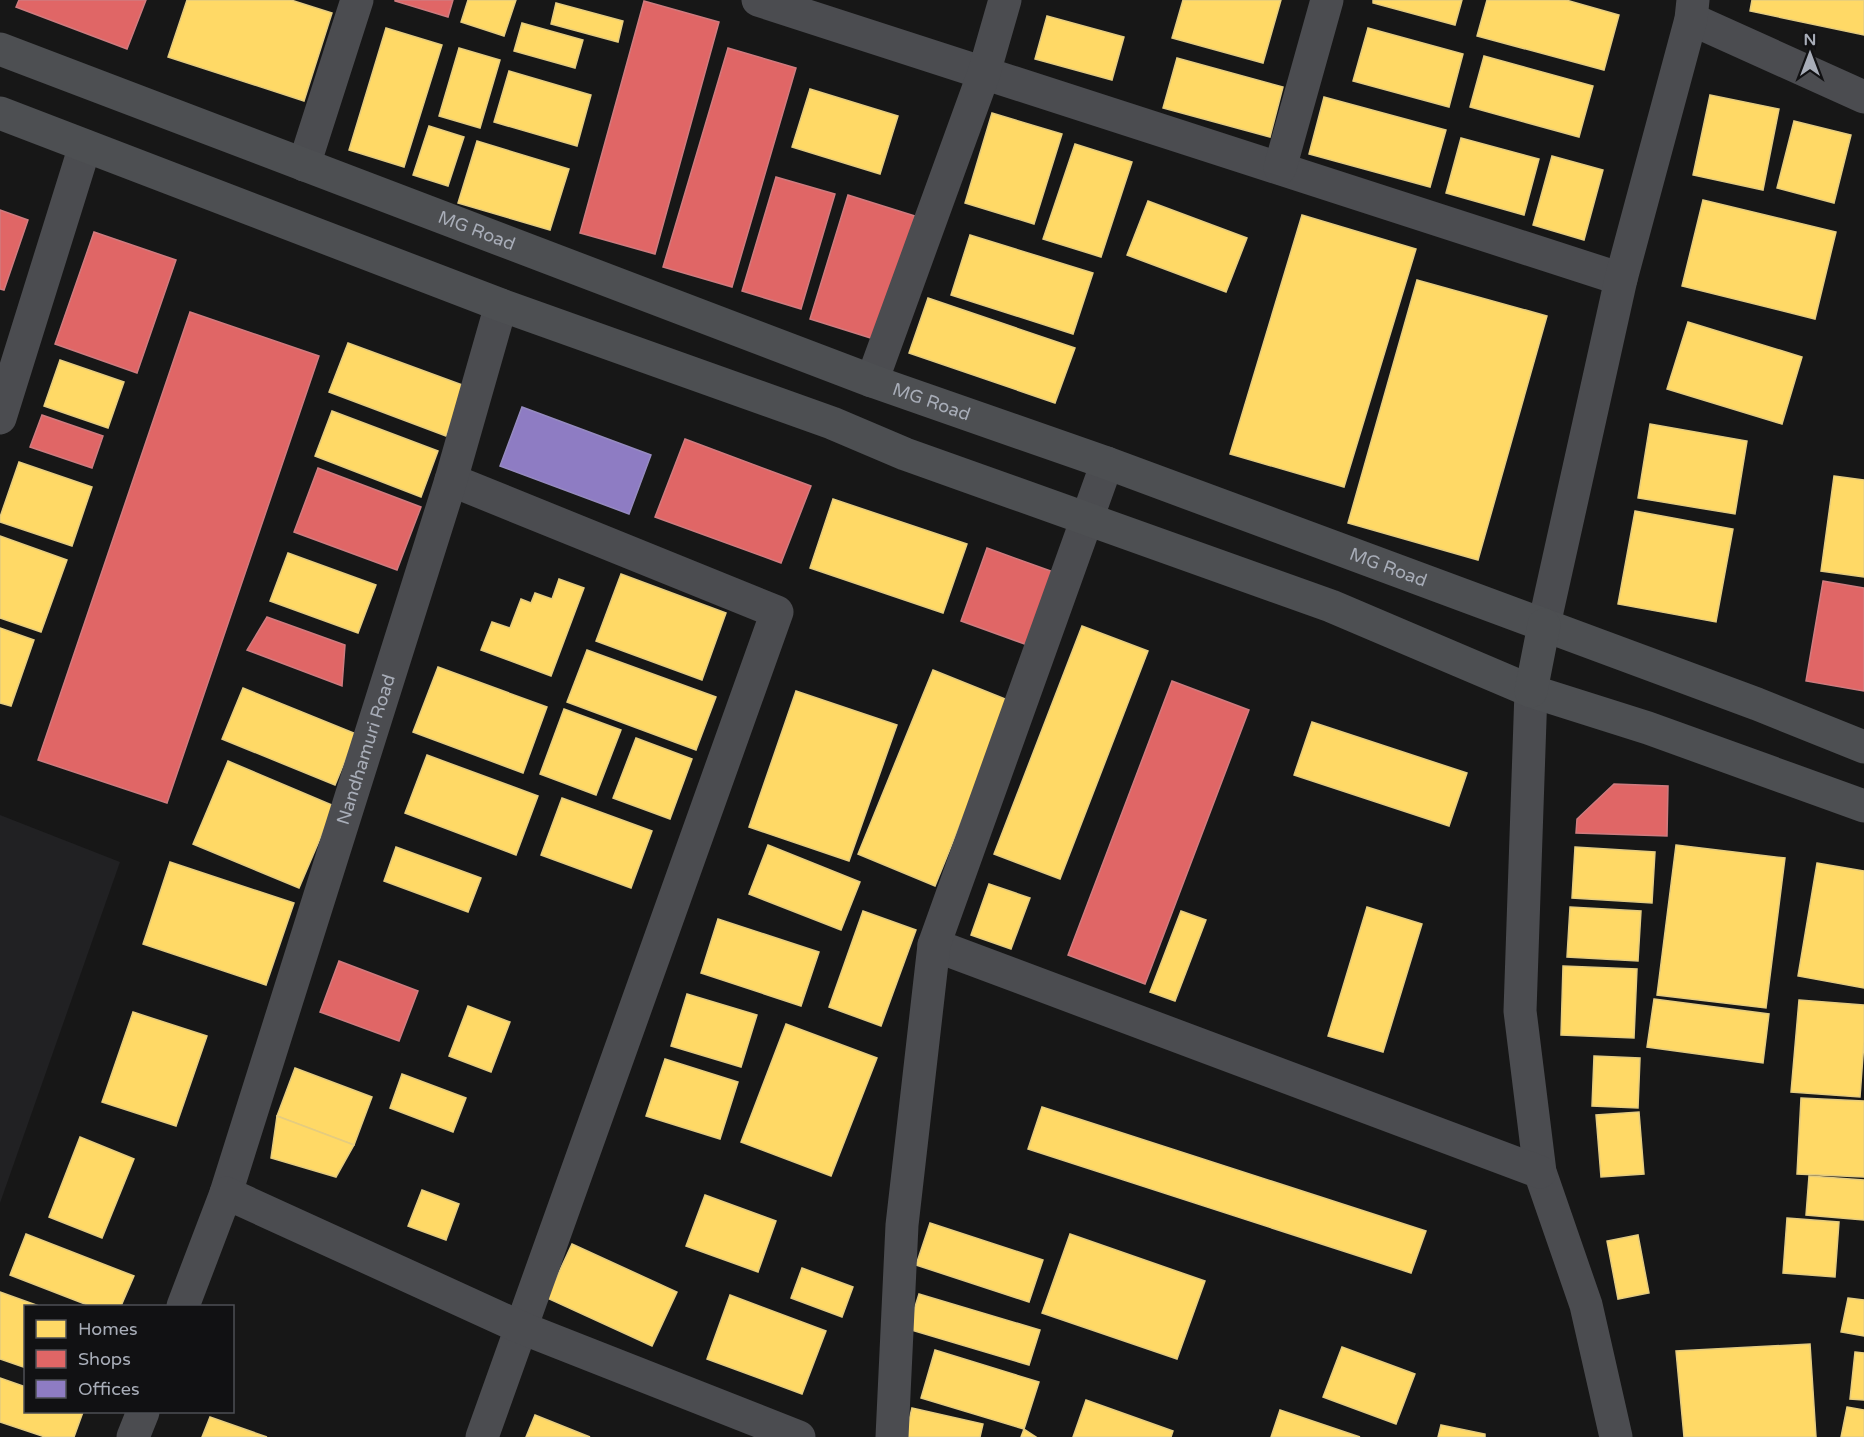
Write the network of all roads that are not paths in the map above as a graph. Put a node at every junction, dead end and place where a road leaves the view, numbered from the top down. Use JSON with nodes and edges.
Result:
{"nodes":[{"id":1,"x":357,"y":0,"type":"edge"},
{"id":2,"x":758,"y":0,"type":"edge"},
{"id":3,"x":1005,"y":0,"type":"edge"},
{"id":4,"x":1327,"y":0,"type":"edge"},
{"id":5,"x":1692,"y":9,"type":"edge"},
{"id":6,"x":0,"y":50,"type":"edge"},
{"id":7,"x":984,"y":73,"type":"junction"},
{"id":8,"x":1864,"y":97,"type":"edge"},
{"id":9,"x":0,"y":113,"type":"edge"},
{"id":10,"x":85,"y":146,"type":"junction"},
{"id":11,"x":304,"y":165,"type":"junction"},
{"id":12,"x":1280,"y":168,"type":"junction"},
{"id":13,"x":1621,"y":279,"type":"junction"},
{"id":14,"x":501,"y":305,"type":"junction"},
{"id":15,"x":872,"y":381,"type":"junction"},
{"id":16,"x":0,"y":418,"type":"edge"},
{"id":17,"x":1107,"y":463,"type":"junction"},
{"id":18,"x":451,"y":480,"type":"junction"},
{"id":19,"x":1087,"y":519,"type":"junction"},
{"id":20,"x":1544,"y":625,"type":"junction"},
{"id":21,"x":1532,"y":691,"type":"junction"},
{"id":22,"x":1864,"y":747,"type":"edge"},
{"id":23,"x":1864,"y":806,"type":"edge"},
{"id":24,"x":934,"y":945,"type":"junction"},
{"id":25,"x":1540,"y":1172,"type":"junction"},
{"id":26,"x":226,"y":1193,"type":"junction"},
{"id":27,"x":183,"y":1305,"type":"edge"},
{"id":28,"x":522,"y":1328,"type":"junction"},
{"id":29,"x":143,"y":1413,"type":"edge"},
{"id":30,"x":133,"y":1437,"type":"edge"},
{"id":31,"x":482,"y":1437,"type":"edge"},
{"id":32,"x":799,"y":1437,"type":"edge"},
{"id":33,"x":892,"y":1437,"type":"edge"},
{"id":34,"x":1616,"y":1437,"type":"edge"}],
"edges":[{"from":1,"to":11,"type":"street"},
{"from":2,"to":7,"type":"street"},
{"from":3,"to":7,"type":"street"},
{"from":4,"to":12,"type":"street"},
{"from":5,"to":8,"type":"street"},
{"from":5,"to":13,"type":"street"},
{"from":6,"to":11,"type":"main road","name":"MG Road"},
{"from":7,"to":12,"type":"street"},
{"from":7,"to":15,"type":"street"},
{"from":9,"to":10,"type":"main road"},
{"from":10,"to":14,"type":"main road"},
{"from":10,"to":16,"type":"street"},
{"from":11,"to":15,"type":"main road","name":"MG Road"},
{"from":12,"to":13,"type":"street"},
{"from":13,"to":20,"type":"street"},
{"from":14,"to":18,"type":"street","name":"Nandhamuri Road"},
{"from":14,"to":19,"type":"main road"},
{"from":15,"to":17,"type":"main road","name":"MG Road"},
{"from":17,"to":19,"type":"street"},
{"from":17,"to":20,"type":"main road","name":"MG Road"},
{"from":18,"to":26,"type":"street","name":"Nandhamuri Road"},
{"from":18,"to":28,"type":"street"},
{"from":19,"to":21,"type":"main road"},
{"from":19,"to":24,"type":"street"},
{"from":20,"to":21,"type":"main road"},
{"from":20,"to":22,"type":"main road","name":"MG Road"},
{"from":21,"to":23,"type":"main road"},
{"from":21,"to":25,"type":"street"},
{"from":24,"to":25,"type":"street"},
{"from":24,"to":33,"type":"street"},
{"from":25,"to":34,"type":"street"},
{"from":26,"to":27,"type":"street","name":"Nandhamuri Road"},
{"from":26,"to":28,"type":"street"},
{"from":28,"to":31,"type":"street"},
{"from":28,"to":32,"type":"street"},
{"from":29,"to":30,"type":"street"}]}
